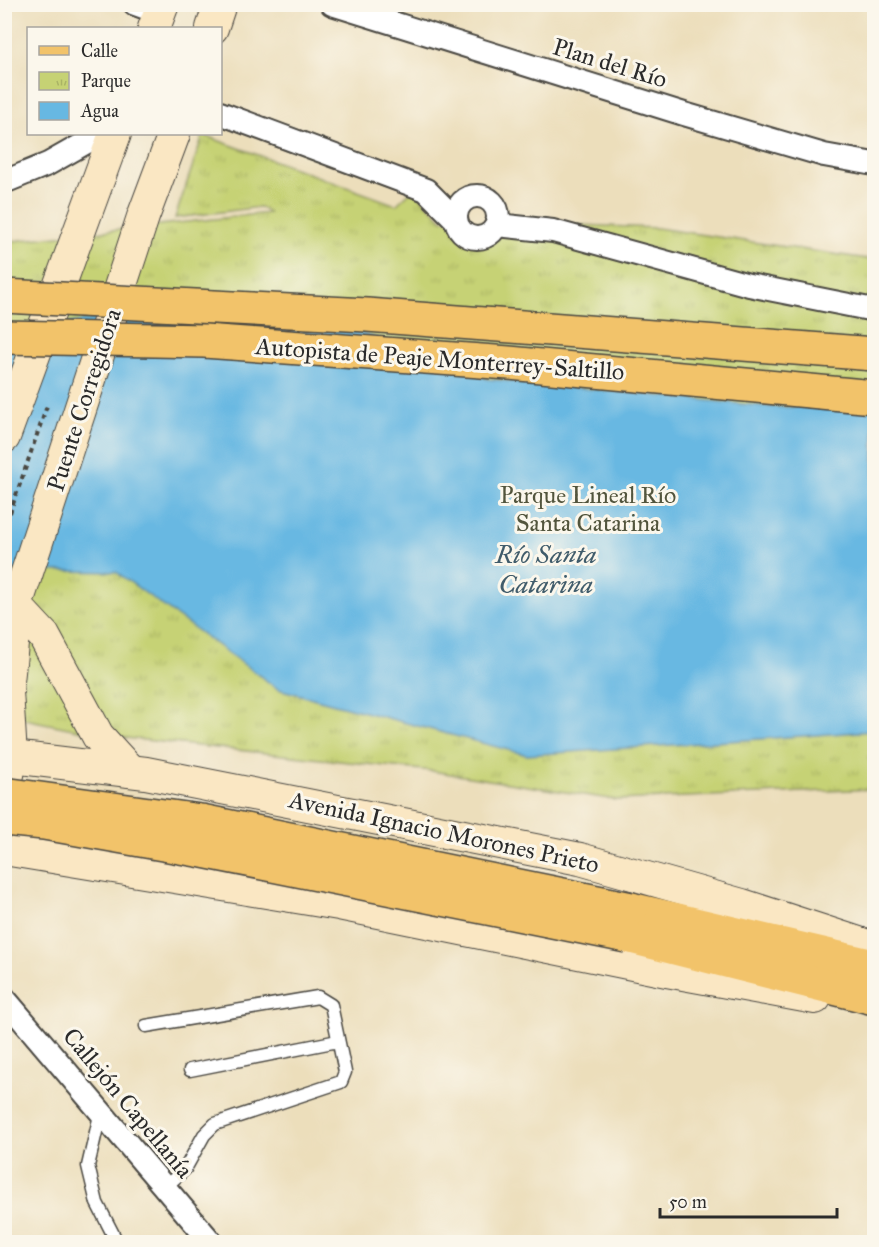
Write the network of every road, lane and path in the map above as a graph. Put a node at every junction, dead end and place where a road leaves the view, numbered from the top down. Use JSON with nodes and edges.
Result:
{"nodes":[{"id":1,"x":220,"y":4,"type":"edge"},
{"id":2,"x":332,"y":4,"type":"edge"},
{"id":3,"x":212,"y":27,"type":"edge"},
{"id":4,"x":222,"y":114,"type":"edge"},
{"id":5,"x":99,"y":135,"type":"edge"},
{"id":6,"x":115,"y":135,"type":"edge"},
{"id":7,"x":174,"y":135,"type":"edge"},
{"id":8,"x":874,"y":164,"type":"edge"},
{"id":9,"x":4,"y":182,"type":"edge"},
{"id":10,"x":455,"y":219,"type":"junction"},
{"id":11,"x":497,"y":225,"type":"junction"},
{"id":12,"x":4,"y":296,"type":"edge"},
{"id":13,"x":874,"y":310,"type":"edge"},
{"id":14,"x":4,"y":337,"type":"edge"},
{"id":15,"x":874,"y":354,"type":"edge"},
{"id":16,"x":874,"y":397,"type":"edge"},
{"id":17,"x":4,"y":437,"type":"edge"},
{"id":18,"x":20,"y":594,"type":"junction"},
{"id":19,"x":8,"y":756,"type":"edge"},
{"id":20,"x":138,"y":772,"type":"junction"},
{"id":21,"x":4,"y":795,"type":"edge"},
{"id":22,"x":4,"y":819,"type":"edge"},
{"id":23,"x":4,"y":849,"type":"edge"},
{"id":24,"x":155,"y":874,"type":"junction"},
{"id":25,"x":629,"y":922,"type":"junction"},
{"id":26,"x":874,"y":948,"type":"edge"},
{"id":27,"x":874,"y":966,"type":"edge"},
{"id":28,"x":4,"y":998,"type":"edge"},
{"id":29,"x":874,"y":998,"type":"edge"},
{"id":30,"x":874,"y":1006,"type":"edge"},
{"id":31,"x":146,"y":1026,"type":"dead end"},
{"id":32,"x":338,"y":1041,"type":"junction"},
{"id":33,"x":190,"y":1070,"type":"dead end"},
{"id":34,"x":100,"y":1115,"type":"junction"},
{"id":35,"x":164,"y":1188,"type":"junction"},
{"id":36,"x":117,"y":1242,"type":"edge"},
{"id":37,"x":211,"y":1242,"type":"edge"}],
"edges":[{"from":1,"to":3,"type":"street"},
{"from":2,"to":8,"type":"street","name":"Plan del Río"},
{"from":4,"to":10,"type":"street"},
{"from":5,"to":9,"type":"street"},
{"from":6,"to":17,"type":"street","bridge":true},
{"from":7,"to":18,"type":"street","name":"Puente Corregidora","bridge":true},
{"from":10,"to":11,"type":"street"},
{"from":10,"to":11,"type":"street"},
{"from":11,"to":13,"type":"street"},
{"from":12,"to":15,"type":"main road","name":"Autopista de Peaje Monterrey-Saltillo","bridge":true},
{"from":14,"to":16,"type":"main road","name":"Autopista de Peaje Monterrey-Saltillo","bridge":true},
{"from":18,"to":19,"type":"street","name":"Puente Corregidora"},
{"from":18,"to":20,"type":"street"},
{"from":19,"to":20,"type":"street","name":"Avenida Ignacio Morones Prieto"},
{"from":19,"to":21,"type":"street","name":"Puente Corregidora"},
{"from":20,"to":24,"type":"street"},
{"from":20,"to":26,"type":"street","name":"Avenida Ignacio Morones Prieto"},
{"from":21,"to":25,"type":"main road","name":"Avenida Ignacio Morones Prieto","bridge":true},
{"from":22,"to":25,"type":"main road","name":"Avenida Ignacio Morones Prieto","bridge":true},
{"from":23,"to":24,"type":"street"},
{"from":24,"to":30,"type":"street"},
{"from":25,"to":27,"type":"main road","name":"Avenida Ignacio Morones Prieto"},
{"from":25,"to":29,"type":"main road","name":"Avenida Ignacio Morones Prieto"},
{"from":28,"to":34,"type":"street","name":"Callejón Capellanía"},
{"from":31,"to":32,"type":"lane"},
{"from":32,"to":33,"type":"lane"},
{"from":32,"to":35,"type":"lane"},
{"from":34,"to":35,"type":"street","name":"Callejón Capellanía"},
{"from":34,"to":36,"type":"lane"},
{"from":35,"to":37,"type":"street","name":"Callejón Capellanía"}]}
